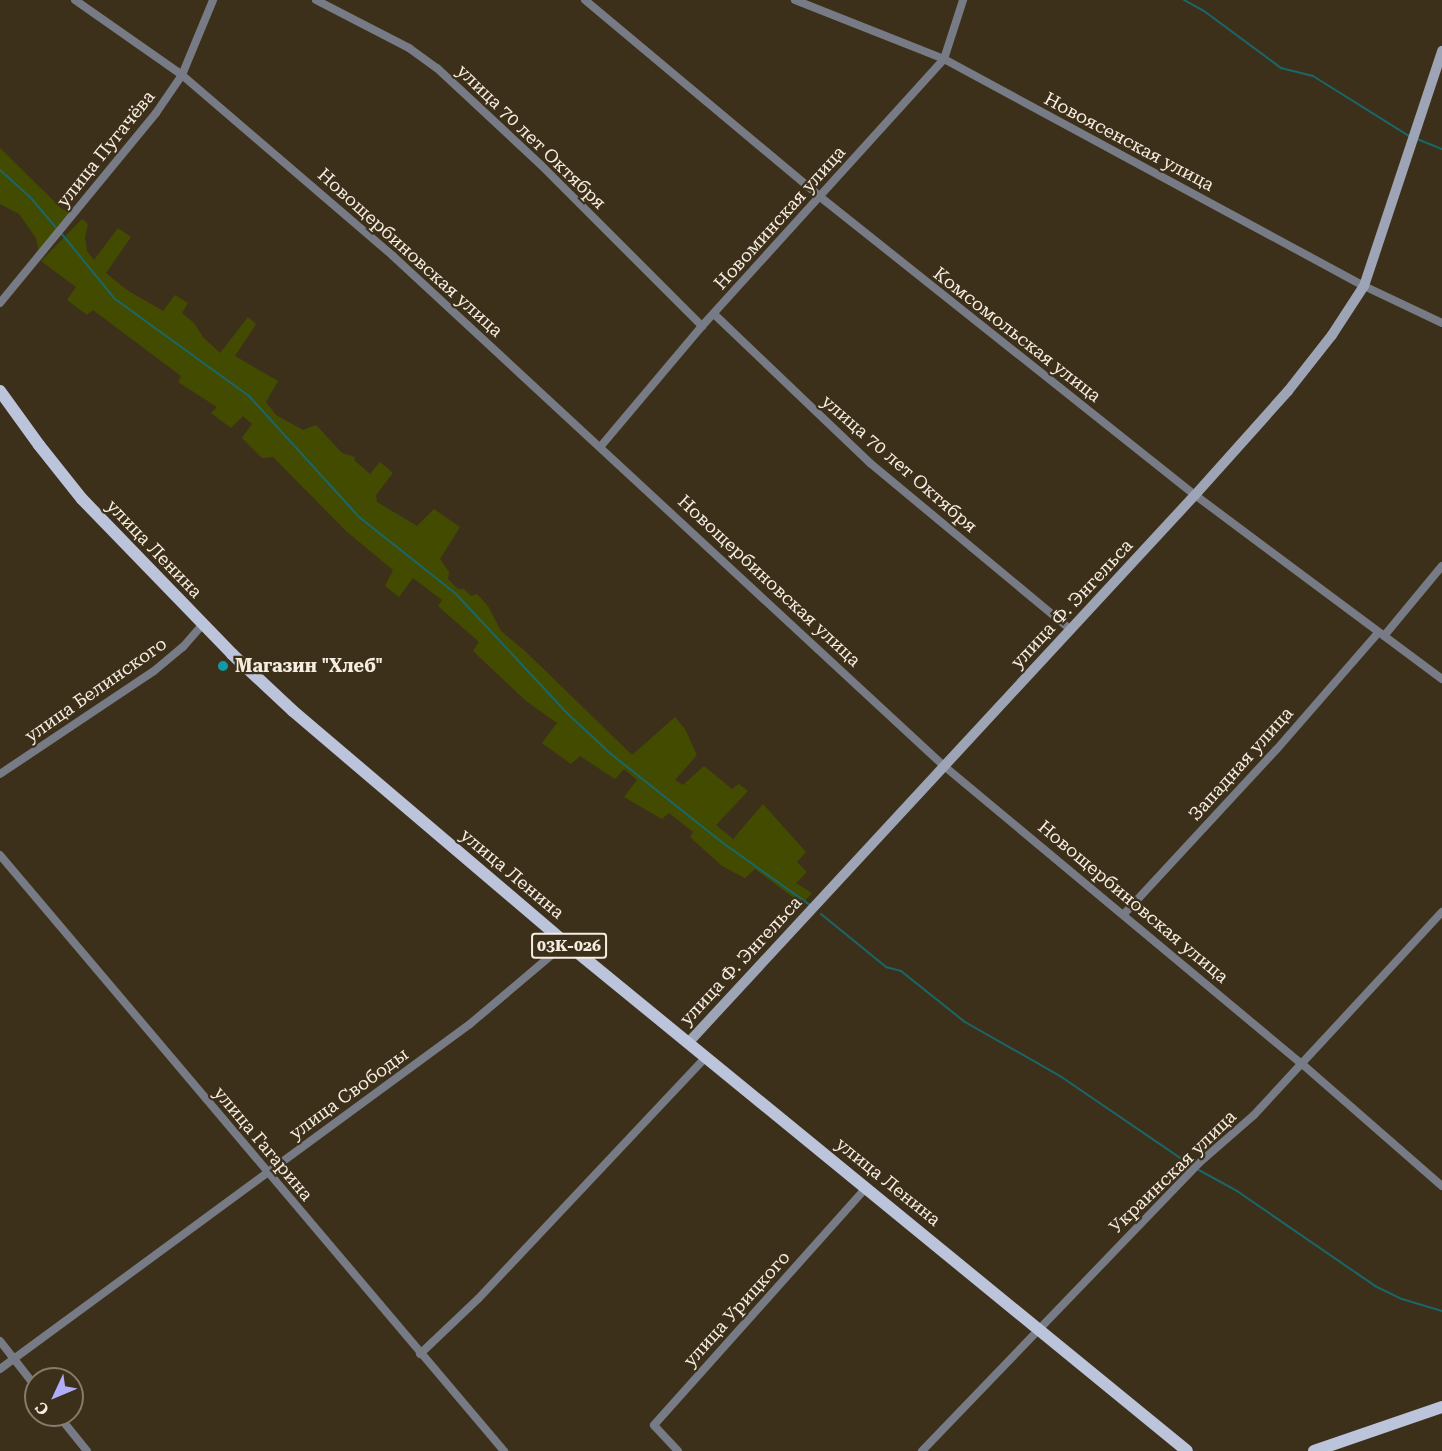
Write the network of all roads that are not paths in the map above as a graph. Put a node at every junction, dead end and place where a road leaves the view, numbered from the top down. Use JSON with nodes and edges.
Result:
{"nodes":[{"id":1,"x":75,"y":0,"type":"edge"},
{"id":2,"x":213,"y":0,"type":"edge"},
{"id":3,"x":316,"y":0,"type":"edge"},
{"id":4,"x":585,"y":0,"type":"edge"},
{"id":5,"x":795,"y":0,"type":"edge"},
{"id":6,"x":963,"y":0,"type":"edge"},
{"id":7,"x":1442,"y":51,"type":"edge"},
{"id":8,"x":944,"y":59,"type":"junction"},
{"id":9,"x":182,"y":75,"type":"junction"},
{"id":10,"x":819,"y":196,"type":"junction"},
{"id":11,"x":1364,"y":286,"type":"junction"},
{"id":12,"x":0,"y":303,"type":"edge"},
{"id":13,"x":714,"y":314,"type":"junction"},
{"id":14,"x":1442,"y":323,"type":"edge"},
{"id":15,"x":702,"y":326,"type":"junction"},
{"id":16,"x":0,"y":391,"type":"edge"},
{"id":17,"x":602,"y":446,"type":"junction"},
{"id":18,"x":1195,"y":495,"type":"junction"},
{"id":19,"x":1442,"y":566,"type":"edge"},
{"id":20,"x":202,"y":624,"type":"junction"},
{"id":21,"x":1071,"y":630,"type":"junction"},
{"id":22,"x":1381,"y":634,"type":"junction"},
{"id":23,"x":1442,"y":679,"type":"edge"},
{"id":24,"x":944,"y":765,"type":"junction"},
{"id":25,"x":0,"y":774,"type":"edge"},
{"id":26,"x":0,"y":855,"type":"edge"},
{"id":27,"x":1442,"y":912,"type":"edge"},
{"id":28,"x":1124,"y":914,"type":"junction"},
{"id":29,"x":566,"y":943,"type":"junction"},
{"id":30,"x":688,"y":1043,"type":"junction"},
{"id":31,"x":705,"y":1058,"type":"junction"},
{"id":32,"x":1301,"y":1063,"type":"junction"},
{"id":33,"x":266,"y":1172,"type":"junction"},
{"id":34,"x":1442,"y":1186,"type":"edge"},
{"id":35,"x":867,"y":1187,"type":"junction"},
{"id":36,"x":1038,"y":1329,"type":"junction"},
{"id":37,"x":0,"y":1341,"type":"edge"},
{"id":38,"x":420,"y":1354,"type":"junction"},
{"id":39,"x":14,"y":1359,"type":"junction"},
{"id":40,"x":0,"y":1369,"type":"edge"},
{"id":41,"x":24,"y":1372,"type":"edge"},
{"id":42,"x":1442,"y":1407,"type":"edge"},
{"id":43,"x":68,"y":1427,"type":"edge"},
{"id":44,"x":87,"y":1451,"type":"edge"},
{"id":45,"x":504,"y":1451,"type":"edge"},
{"id":46,"x":678,"y":1451,"type":"edge"},
{"id":47,"x":922,"y":1451,"type":"edge"},
{"id":48,"x":1187,"y":1451,"type":"edge"},
{"id":49,"x":1314,"y":1451,"type":"edge"}],
"edges":[{"from":1,"to":9,"type":"street","name":"Новощербиновская улица"},
{"from":2,"to":9,"type":"street","name":"улица Пугачёва"},
{"from":3,"to":15,"type":"street","name":"улица 70 лет Октября"},
{"from":4,"to":10,"type":"street","name":"Комсомольская улица"},
{"from":5,"to":8,"type":"street","name":"Новоясенская улица"},
{"from":6,"to":8,"type":"street","name":"Новоминская улица"},
{"from":7,"to":11,"type":"main road","name":"улица Ф. Энгельса"},
{"from":8,"to":10,"type":"street","name":"Новоминская улица"},
{"from":8,"to":11,"type":"street","name":"Новоясенская улица"},
{"from":9,"to":12,"type":"street","name":"улица Пугачёва"},
{"from":9,"to":17,"type":"street","name":"Новощербиновская улица"},
{"from":10,"to":13,"type":"street","name":"Новоминская улица"},
{"from":10,"to":18,"type":"street","name":"Комсомольская улица"},
{"from":11,"to":14,"type":"street","name":"Новоясенская улица"},
{"from":11,"to":18,"type":"main road","name":"улица Ф. Энгельса"},
{"from":13,"to":15,"type":"street","name":"Новоминская улица"},
{"from":13,"to":21,"type":"street","name":"улица 70 лет Октября"},
{"from":15,"to":17,"type":"street","name":"Новоминская улица"},
{"from":16,"to":20,"type":"main road","name":"улица Ленина","number":"03К-026"},
{"from":17,"to":24,"type":"street","name":"Новощербиновская улица"},
{"from":18,"to":21,"type":"main road","name":"улица Ф. Энгельса"},
{"from":18,"to":22,"type":"street","name":"Комсомольская улица"},
{"from":19,"to":22,"type":"street","name":"Западная улица"},
{"from":20,"to":25,"type":"street","name":"улица Белинского"},
{"from":20,"to":29,"type":"main road","name":"улица Ленина","number":"03К-026"},
{"from":21,"to":24,"type":"main road","name":"улица Ф. Энгельса"},
{"from":22,"to":23,"type":"street","name":"Комсомольская улица"},
{"from":22,"to":28,"type":"street","name":"Западная улица"},
{"from":24,"to":28,"type":"street","name":"Новощербиновская улица"},
{"from":24,"to":30,"type":"main road","name":"улица Ф. Энгельса"},
{"from":26,"to":33,"type":"street","name":"улица Гагарина"},
{"from":27,"to":32,"type":"street","name":"Украинская улица"},
{"from":28,"to":32,"type":"street","name":"Новощербиновская улица"},
{"from":29,"to":30,"type":"main road","name":"улица Ленина","number":"03К-026"},
{"from":29,"to":33,"type":"street","name":"улица Свободы"},
{"from":30,"to":31,"type":"main road","name":"улица Ленина","number":"03К-026"},
{"from":31,"to":35,"type":"main road","name":"улица Ленина","number":"03К-026"},
{"from":31,"to":38,"type":"street"},
{"from":32,"to":34,"type":"street","name":"Новощербиновская улица"},
{"from":32,"to":36,"type":"street","name":"Украинская улица"},
{"from":33,"to":38,"type":"street","name":"улица Гагарина"},
{"from":33,"to":39,"type":"street","name":"улица Свободы"},
{"from":35,"to":36,"type":"main road","name":"улица Ленина","number":"03К-026"},
{"from":35,"to":46,"type":"street","name":"улица Урицкого"},
{"from":36,"to":47,"type":"street","name":"Украинская улица"},
{"from":36,"to":48,"type":"main road","name":"улица Ленина","number":"03К-026"},
{"from":37,"to":39,"type":"street"},
{"from":38,"to":45,"type":"street","name":"улица Гагарина"},
{"from":39,"to":40,"type":"street","name":"улица Свободы"},
{"from":39,"to":41,"type":"street"},
{"from":42,"to":49,"type":"main road"},
{"from":43,"to":44,"type":"street"}]}
